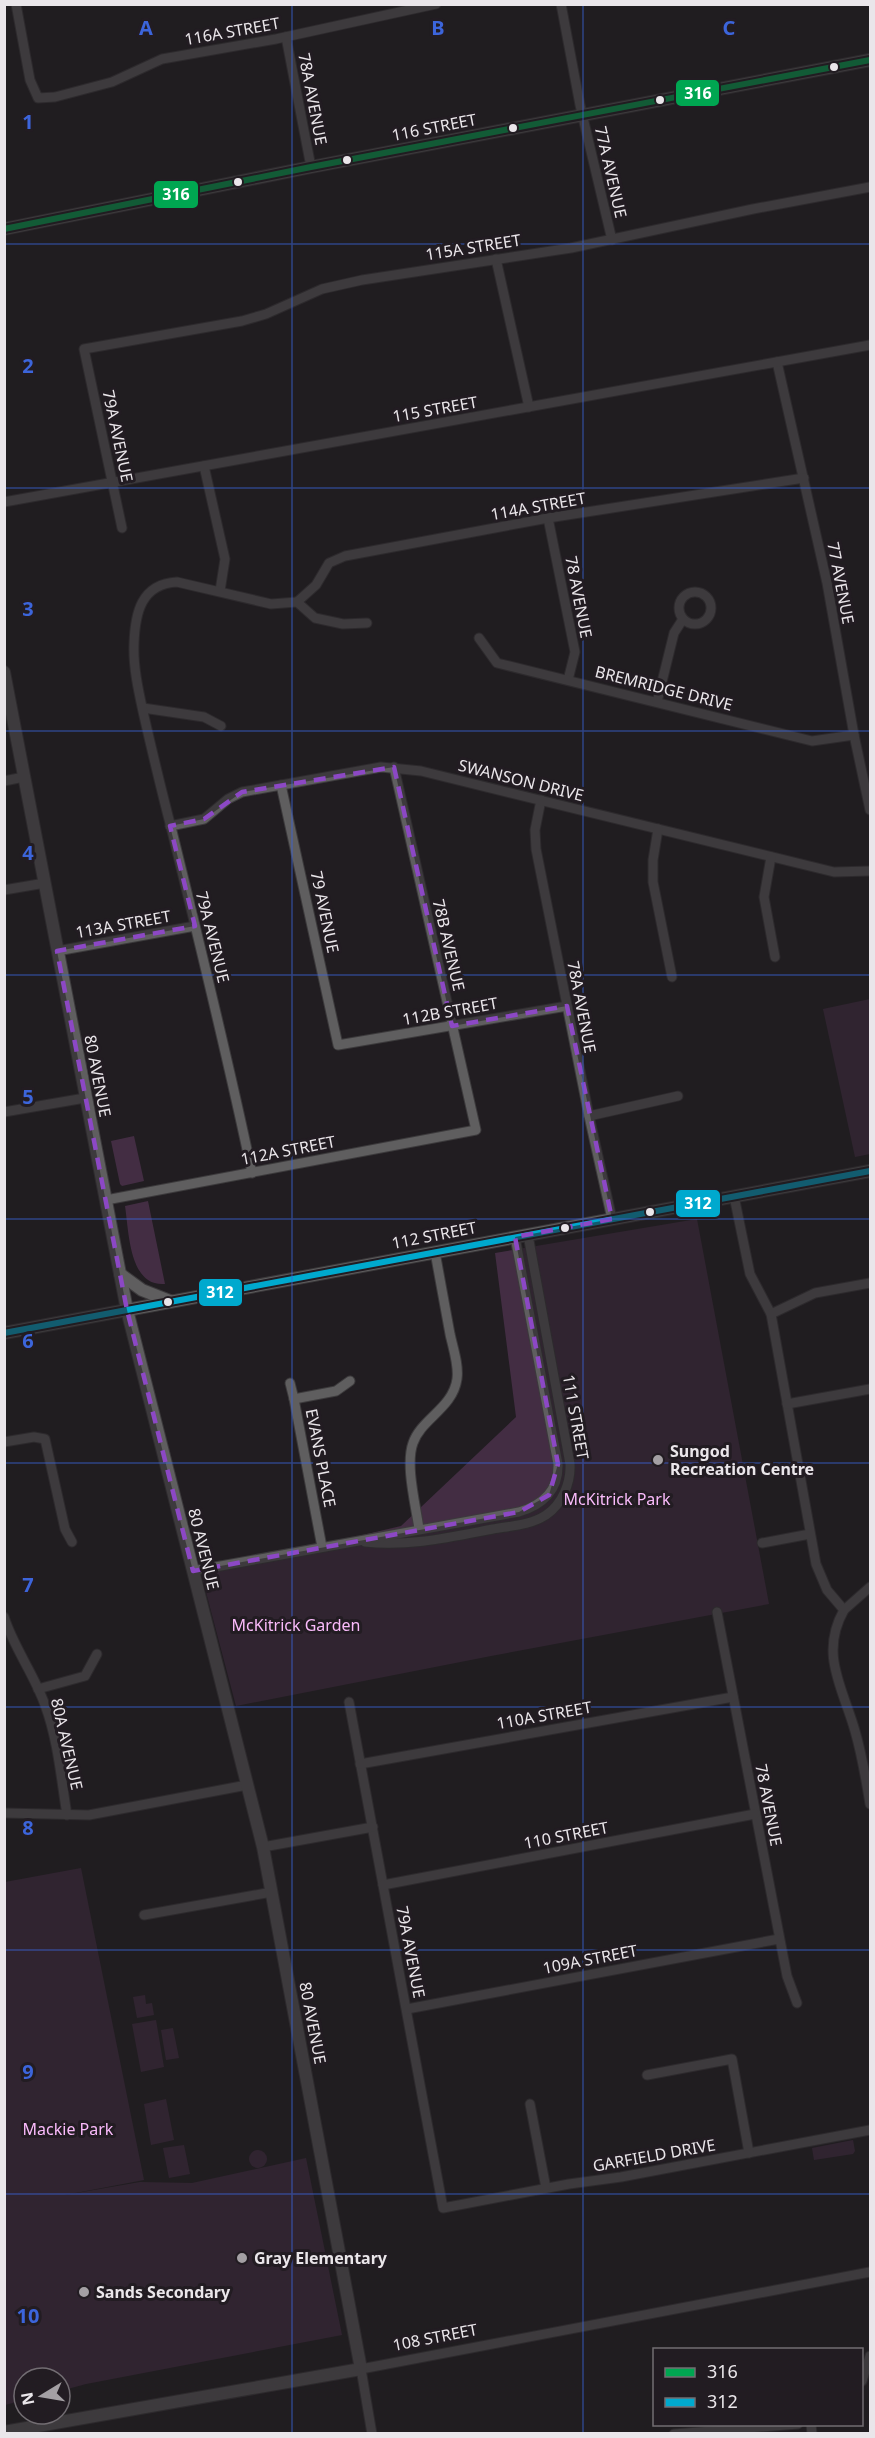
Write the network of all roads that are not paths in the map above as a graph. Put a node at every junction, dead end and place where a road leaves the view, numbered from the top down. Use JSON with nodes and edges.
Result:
{"nodes":[{"id":1,"x":16,"y":4,"type":"edge"},
{"id":2,"x":436,"y":4,"type":"edge"},
{"id":3,"x":561,"y":4,"type":"edge"},
{"id":4,"x":286,"y":37,"type":"junction"},
{"id":5,"x":870,"y":60,"type":"edge"},
{"id":6,"x":583,"y":115,"type":"junction"},
{"id":7,"x":311,"y":167,"type":"junction"},
{"id":8,"x":870,"y":187,"type":"edge"},
{"id":9,"x":4,"y":229,"type":"edge"},
{"id":10,"x":612,"y":240,"type":"junction"},
{"id":11,"x":496,"y":259,"type":"junction"},
{"id":12,"x":870,"y":345,"type":"edge"},
{"id":13,"x":84,"y":349,"type":"joint"},
{"id":14,"x":777,"y":363,"type":"junction"},
{"id":15,"x":529,"y":407,"type":"junction"},
{"id":16,"x":204,"y":466,"type":"junction"},
{"id":17,"x":804,"y":478,"type":"junction"},
{"id":18,"x":112,"y":483,"type":"junction"},
{"id":19,"x":4,"y":502,"type":"edge"},
{"id":20,"x":548,"y":519,"type":"junction"},
{"id":21,"x":122,"y":528,"type":"dead end"},
{"id":22,"x":220,"y":591,"type":"junction"},
{"id":23,"x":297,"y":602,"type":"junction"},
{"id":24,"x":683,"y":619,"type":"dead end"},
{"id":25,"x":368,"y":623,"type":"dead end"},
{"id":26,"x":478,"y":638,"type":"dead end"},
{"id":27,"x":4,"y":672,"type":"edge"},
{"id":28,"x":568,"y":680,"type":"junction"},
{"id":29,"x":657,"y":702,"type":"junction"},
{"id":30,"x":143,"y":708,"type":"junction"},
{"id":31,"x":221,"y":726,"type":"dead end"},
{"id":32,"x":854,"y":735,"type":"junction"},
{"id":33,"x":394,"y":767,"type":"junction"},
{"id":34,"x":24,"y":777,"type":"junction"},
{"id":35,"x":4,"y":781,"type":"edge"},
{"id":36,"x":281,"y":785,"type":"junction"},
{"id":37,"x":541,"y":800,"type":"junction"},
{"id":38,"x":870,"y":810,"type":"edge"},
{"id":39,"x":170,"y":826,"type":"junction"},
{"id":40,"x":658,"y":829,"type":"junction"},
{"id":41,"x":771,"y":857,"type":"junction"},
{"id":42,"x":870,"y":871,"type":"edge"},
{"id":43,"x":45,"y":883,"type":"junction"},
{"id":44,"x":4,"y":890,"type":"edge"},
{"id":45,"x":195,"y":926,"type":"junction"},
{"id":46,"x":57,"y":951,"type":"junction"},
{"id":47,"x":775,"y":957,"type":"dead end"},
{"id":48,"x":672,"y":977,"type":"dead end"},
{"id":49,"x":567,"y":1006,"type":"junction"},
{"id":50,"x":452,"y":1026,"type":"junction"},
{"id":51,"x":338,"y":1045,"type":"joint"},
{"id":52,"x":678,"y":1096,"type":"dead end"},
{"id":53,"x":85,"y":1098,"type":"junction"},
{"id":54,"x":4,"y":1112,"type":"edge"},
{"id":55,"x":589,"y":1116,"type":"junction"},
{"id":56,"x":476,"y":1130,"type":"joint"},
{"id":57,"x":870,"y":1171,"type":"edge"},
{"id":58,"x":252,"y":1173,"type":"junction"},
{"id":59,"x":734,"y":1196,"type":"junction"},
{"id":60,"x":106,"y":1200,"type":"junction"},
{"id":61,"x":612,"y":1219,"type":"junction"},
{"id":62,"x":521,"y":1236,"type":"junction"},
{"id":63,"x":435,"y":1252,"type":"junction"},
{"id":64,"x":120,"y":1274,"type":"junction"},
{"id":65,"x":870,"y":1283,"type":"edge"},
{"id":66,"x":171,"y":1301,"type":"junction"},
{"id":67,"x":127,"y":1310,"type":"junction"},
{"id":68,"x":771,"y":1314,"type":"junction"},
{"id":69,"x":4,"y":1333,"type":"edge"},
{"id":70,"x":350,"y":1381,"type":"dead end"},
{"id":71,"x":290,"y":1383,"type":"dead end"},
{"id":72,"x":870,"y":1389,"type":"edge"},
{"id":73,"x":294,"y":1399,"type":"junction"},
{"id":74,"x":787,"y":1404,"type":"junction"},
{"id":75,"x":4,"y":1442,"type":"edge"},
{"id":76,"x":419,"y":1529,"type":"junction"},
{"id":77,"x":810,"y":1534,"type":"junction"},
{"id":78,"x":357,"y":1541,"type":"junction"},
{"id":79,"x":72,"y":1542,"type":"dead end"},
{"id":80,"x":762,"y":1543,"type":"dead end"},
{"id":81,"x":322,"y":1547,"type":"junction"},
{"id":82,"x":193,"y":1570,"type":"junction"},
{"id":83,"x":870,"y":1587,"type":"edge"},
{"id":84,"x":844,"y":1610,"type":"junction"},
{"id":85,"x":717,"y":1612,"type":"dead end"},
{"id":86,"x":4,"y":1617,"type":"edge"},
{"id":87,"x":97,"y":1654,"type":"dead end"},
{"id":88,"x":38,"y":1689,"type":"junction"},
{"id":89,"x":733,"y":1697,"type":"junction"},
{"id":90,"x":349,"y":1702,"type":"dead end"},
{"id":91,"x":360,"y":1764,"type":"junction"},
{"id":92,"x":247,"y":1785,"type":"junction"},
{"id":93,"x":870,"y":1804,"type":"edge"},
{"id":94,"x":4,"y":1813,"type":"edge"},
{"id":95,"x":755,"y":1814,"type":"junction"},
{"id":96,"x":68,"y":1815,"type":"junction"},
{"id":97,"x":373,"y":1827,"type":"junction"},
{"id":98,"x":263,"y":1847,"type":"junction"},
{"id":99,"x":383,"y":1885,"type":"junction"},
{"id":100,"x":272,"y":1892,"type":"junction"},
{"id":101,"x":144,"y":1915,"type":"dead end"},
{"id":102,"x":779,"y":1939,"type":"junction"},
{"id":103,"x":797,"y":2003,"type":"dead end"},
{"id":104,"x":407,"y":2009,"type":"junction"},
{"id":105,"x":647,"y":2075,"type":"dead end"},
{"id":106,"x":530,"y":2104,"type":"dead end"},
{"id":107,"x":870,"y":2130,"type":"edge"},
{"id":108,"x":749,"y":2153,"type":"junction"},
{"id":109,"x":546,"y":2188,"type":"junction"},
{"id":110,"x":443,"y":2208,"type":"joint"},
{"id":111,"x":870,"y":2272,"type":"edge"},
{"id":112,"x":870,"y":2356,"type":"edge"},
{"id":113,"x":362,"y":2369,"type":"junction"},
{"id":114,"x":863,"y":2375,"type":"edge"},
{"id":115,"x":770,"y":2426,"type":"edge"},
{"id":116,"x":4,"y":2432,"type":"edge"},
{"id":117,"x":372,"y":2433,"type":"edge"},
{"id":118,"x":674,"y":2433,"type":"edge"}],
"edges":[{"from":1,"to":4,"type":"street","name":"116A STREET"},
{"from":2,"to":4,"type":"street","name":"116A STREET"},
{"from":3,"to":6,"type":"street","name":"77A AVENUE"},
{"from":4,"to":7,"type":"street","name":"78A AVENUE"},
{"from":5,"to":6,"type":"street","name":"116 STREET"},
{"from":6,"to":7,"type":"street","name":"116 STREET"},
{"from":6,"to":10,"type":"street","name":"77A AVENUE"},
{"from":7,"to":9,"type":"street","name":"116 STREET"},
{"from":8,"to":10,"type":"street","name":"115A STREET"},
{"from":10,"to":11,"type":"street","name":"115A STREET"},
{"from":11,"to":13,"type":"street","name":"115A STREET"},
{"from":11,"to":15,"type":"street"},
{"from":12,"to":14,"type":"street","name":"115 STREET"},
{"from":13,"to":18,"type":"street","name":"79A AVENUE"},
{"from":14,"to":15,"type":"street","name":"115 STREET"},
{"from":14,"to":17,"type":"street","name":"77 AVENUE"},
{"from":15,"to":16,"type":"street","name":"115 STREET"},
{"from":16,"to":18,"type":"street","name":"115 STREET"},
{"from":16,"to":22,"type":"street"},
{"from":17,"to":20,"type":"street","name":"114A STREET"},
{"from":17,"to":32,"type":"street","name":"77 AVENUE"},
{"from":18,"to":19,"type":"street","name":"115 STREET"},
{"from":18,"to":21,"type":"street","name":"79A AVENUE"},
{"from":20,"to":23,"type":"street","name":"114A STREET"},
{"from":20,"to":28,"type":"street","name":"78 AVENUE"},
{"from":22,"to":23,"type":"street"},
{"from":22,"to":30,"type":"street","name":"79A AVENUE"},
{"from":23,"to":25,"type":"street"},
{"from":24,"to":29,"type":"street"},
{"from":26,"to":28,"type":"street","name":"BREMRIDGE DRIVE"},
{"from":27,"to":34,"type":"street","name":"80 AVENUE"},
{"from":28,"to":29,"type":"street","name":"BREMRIDGE DRIVE"},
{"from":29,"to":32,"type":"street","name":"BREMRIDGE DRIVE"},
{"from":30,"to":31,"type":"street"},
{"from":30,"to":39,"type":"street","name":"79A AVENUE"},
{"from":32,"to":38,"type":"street","name":"77 AVENUE"},
{"from":33,"to":36,"type":"street","name":"SWANSON DRIVE"},
{"from":33,"to":37,"type":"street","name":"SWANSON DRIVE"},
{"from":33,"to":50,"type":"street","name":"78B AVENUE"},
{"from":34,"to":35,"type":"street"},
{"from":34,"to":43,"type":"street","name":"80 AVENUE"},
{"from":36,"to":39,"type":"street","name":"SWANSON DRIVE"},
{"from":36,"to":51,"type":"street","name":"79 AVENUE"},
{"from":37,"to":40,"type":"street","name":"SWANSON DRIVE"},
{"from":37,"to":49,"type":"street","name":"78A AVENUE"},
{"from":39,"to":45,"type":"street","name":"79A AVENUE"},
{"from":40,"to":41,"type":"street","name":"SWANSON DRIVE"},
{"from":40,"to":48,"type":"street"},
{"from":41,"to":42,"type":"street","name":"SWANSON DRIVE"},
{"from":41,"to":47,"type":"street"},
{"from":43,"to":44,"type":"street"},
{"from":43,"to":46,"type":"street","name":"80 AVENUE"},
{"from":45,"to":46,"type":"street","name":"113A STREET"},
{"from":45,"to":58,"type":"street","name":"79A AVENUE"},
{"from":46,"to":53,"type":"street","name":"80 AVENUE"},
{"from":49,"to":50,"type":"street","name":"112B STREET"},
{"from":49,"to":55,"type":"street","name":"78A AVENUE"},
{"from":50,"to":51,"type":"street","name":"112B STREET"},
{"from":50,"to":56,"type":"street","name":"78B AVENUE"},
{"from":52,"to":55,"type":"street"},
{"from":53,"to":54,"type":"street"},
{"from":53,"to":60,"type":"street","name":"80 AVENUE"},
{"from":55,"to":61,"type":"street","name":"78A AVENUE"},
{"from":56,"to":58,"type":"street","name":"112A STREET"},
{"from":57,"to":59,"type":"street","name":"112 STREET"},
{"from":58,"to":60,"type":"street","name":"112A STREET"},
{"from":59,"to":61,"type":"street","name":"112 STREET"},
{"from":59,"to":68,"type":"street"},
{"from":60,"to":64,"type":"street","name":"80 AVENUE"},
{"from":61,"to":62,"type":"street","name":"112 STREET"},
{"from":62,"to":63,"type":"street","name":"112 STREET"},
{"from":62,"to":76,"type":"street","name":"111 STREET"},
{"from":62,"to":78,"type":"street","name":"111 STREET"},
{"from":63,"to":66,"type":"street","name":"112 STREET"},
{"from":63,"to":76,"type":"street"},
{"from":64,"to":66,"type":"street"},
{"from":64,"to":67,"type":"street","name":"80 AVENUE"},
{"from":65,"to":68,"type":"street"},
{"from":66,"to":67,"type":"street","name":"112 STREET"},
{"from":67,"to":69,"type":"street","name":"112 STREET"},
{"from":67,"to":82,"type":"street","name":"80 AVENUE"},
{"from":68,"to":74,"type":"street"},
{"from":70,"to":73,"type":"street","name":"EVANS PLACE"},
{"from":71,"to":73,"type":"street"},
{"from":72,"to":74,"type":"street"},
{"from":73,"to":81,"type":"street","name":"EVANS PLACE"},
{"from":74,"to":77,"type":"street"},
{"from":75,"to":79,"type":"street"},
{"from":76,"to":78,"type":"street","name":"111 STREET"},
{"from":77,"to":80,"type":"street"},
{"from":77,"to":84,"type":"street"},
{"from":78,"to":81,"type":"street","name":"111 STREET"},
{"from":81,"to":82,"type":"street","name":"111 STREET"},
{"from":82,"to":92,"type":"street","name":"80 AVENUE"},
{"from":83,"to":84,"type":"street"},
{"from":84,"to":93,"type":"street"},
{"from":85,"to":89,"type":"street","name":"78 AVENUE"},
{"from":86,"to":88,"type":"street","name":"80A AVENUE"},
{"from":87,"to":88,"type":"street"},
{"from":88,"to":96,"type":"street","name":"80A AVENUE"},
{"from":89,"to":91,"type":"street","name":"110A STREET"},
{"from":89,"to":95,"type":"street","name":"78 AVENUE"},
{"from":90,"to":91,"type":"street","name":"79A AVENUE"},
{"from":91,"to":97,"type":"street","name":"79A AVENUE"},
{"from":92,"to":96,"type":"street"},
{"from":92,"to":98,"type":"street","name":"80 AVENUE"},
{"from":94,"to":96,"type":"street"},
{"from":95,"to":99,"type":"street","name":"110 STREET"},
{"from":95,"to":102,"type":"street","name":"78 AVENUE"},
{"from":97,"to":98,"type":"street"},
{"from":97,"to":99,"type":"street","name":"79A AVENUE"},
{"from":98,"to":100,"type":"street","name":"80 AVENUE"},
{"from":99,"to":104,"type":"street","name":"79A AVENUE"},
{"from":100,"to":101,"type":"street"},
{"from":100,"to":113,"type":"street","name":"80 AVENUE"},
{"from":102,"to":103,"type":"street","name":"78 AVENUE"},
{"from":102,"to":104,"type":"street","name":"109A STREET"},
{"from":104,"to":110,"type":"street","name":"79A AVENUE"},
{"from":105,"to":108,"type":"street"},
{"from":106,"to":109,"type":"street"},
{"from":107,"to":108,"type":"street","name":"GARFIELD DRIVE"},
{"from":108,"to":109,"type":"street","name":"GARFIELD DRIVE"},
{"from":109,"to":110,"type":"street","name":"GARFIELD DRIVE"},
{"from":111,"to":113,"type":"street","name":"108 STREET"},
{"from":112,"to":114,"type":"street"},
{"from":113,"to":116,"type":"street","name":"108 STREET"},
{"from":113,"to":117,"type":"street","name":"80 AVENUE"},
{"from":115,"to":118,"type":"street"}]}
